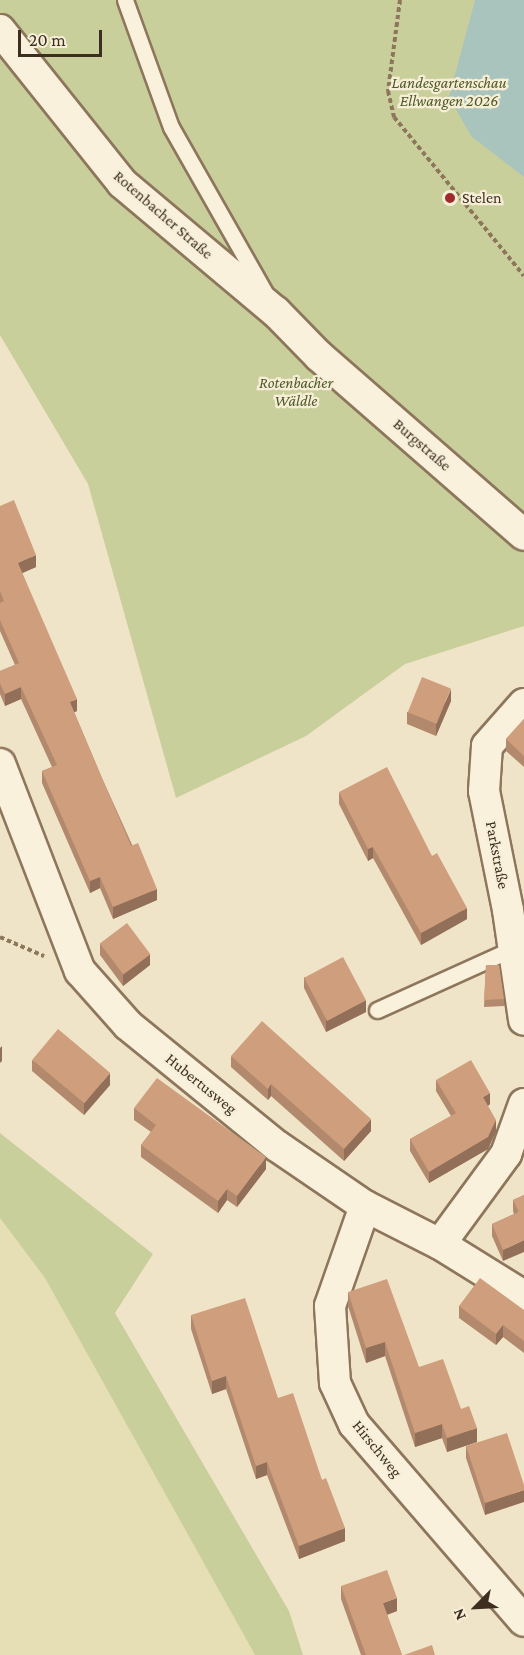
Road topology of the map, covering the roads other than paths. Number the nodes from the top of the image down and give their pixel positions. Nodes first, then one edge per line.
1 (125, 0) edge
2 (0, 30) edge
3 (276, 312) junction
4 (319, 356) joint
5 (524, 535) edge
6 (524, 704) edge
7 (0, 764) edge
8 (514, 948) junction
9 (377, 1010) dead end
10 (524, 1020) edge
11 (524, 1104) edge
12 (365, 1206) junction
13 (440, 1244) junction
14 (524, 1296) edge
15 (524, 1621) edge

1 - 3 lane
2 - 3 street, Rotenbacher Straße
3 - 4 street, Rotenbacher Straße
4 - 5 street, Burgstraße
6 - 8 street, Parkstraße
7 - 12 street, Hubertusweg
8 - 9 lane
8 - 10 street, Parkstraße
11 - 13 street
12 - 13 street, Hubertusweg
12 - 15 street, Hirschweg
13 - 14 street, Hubertusweg

